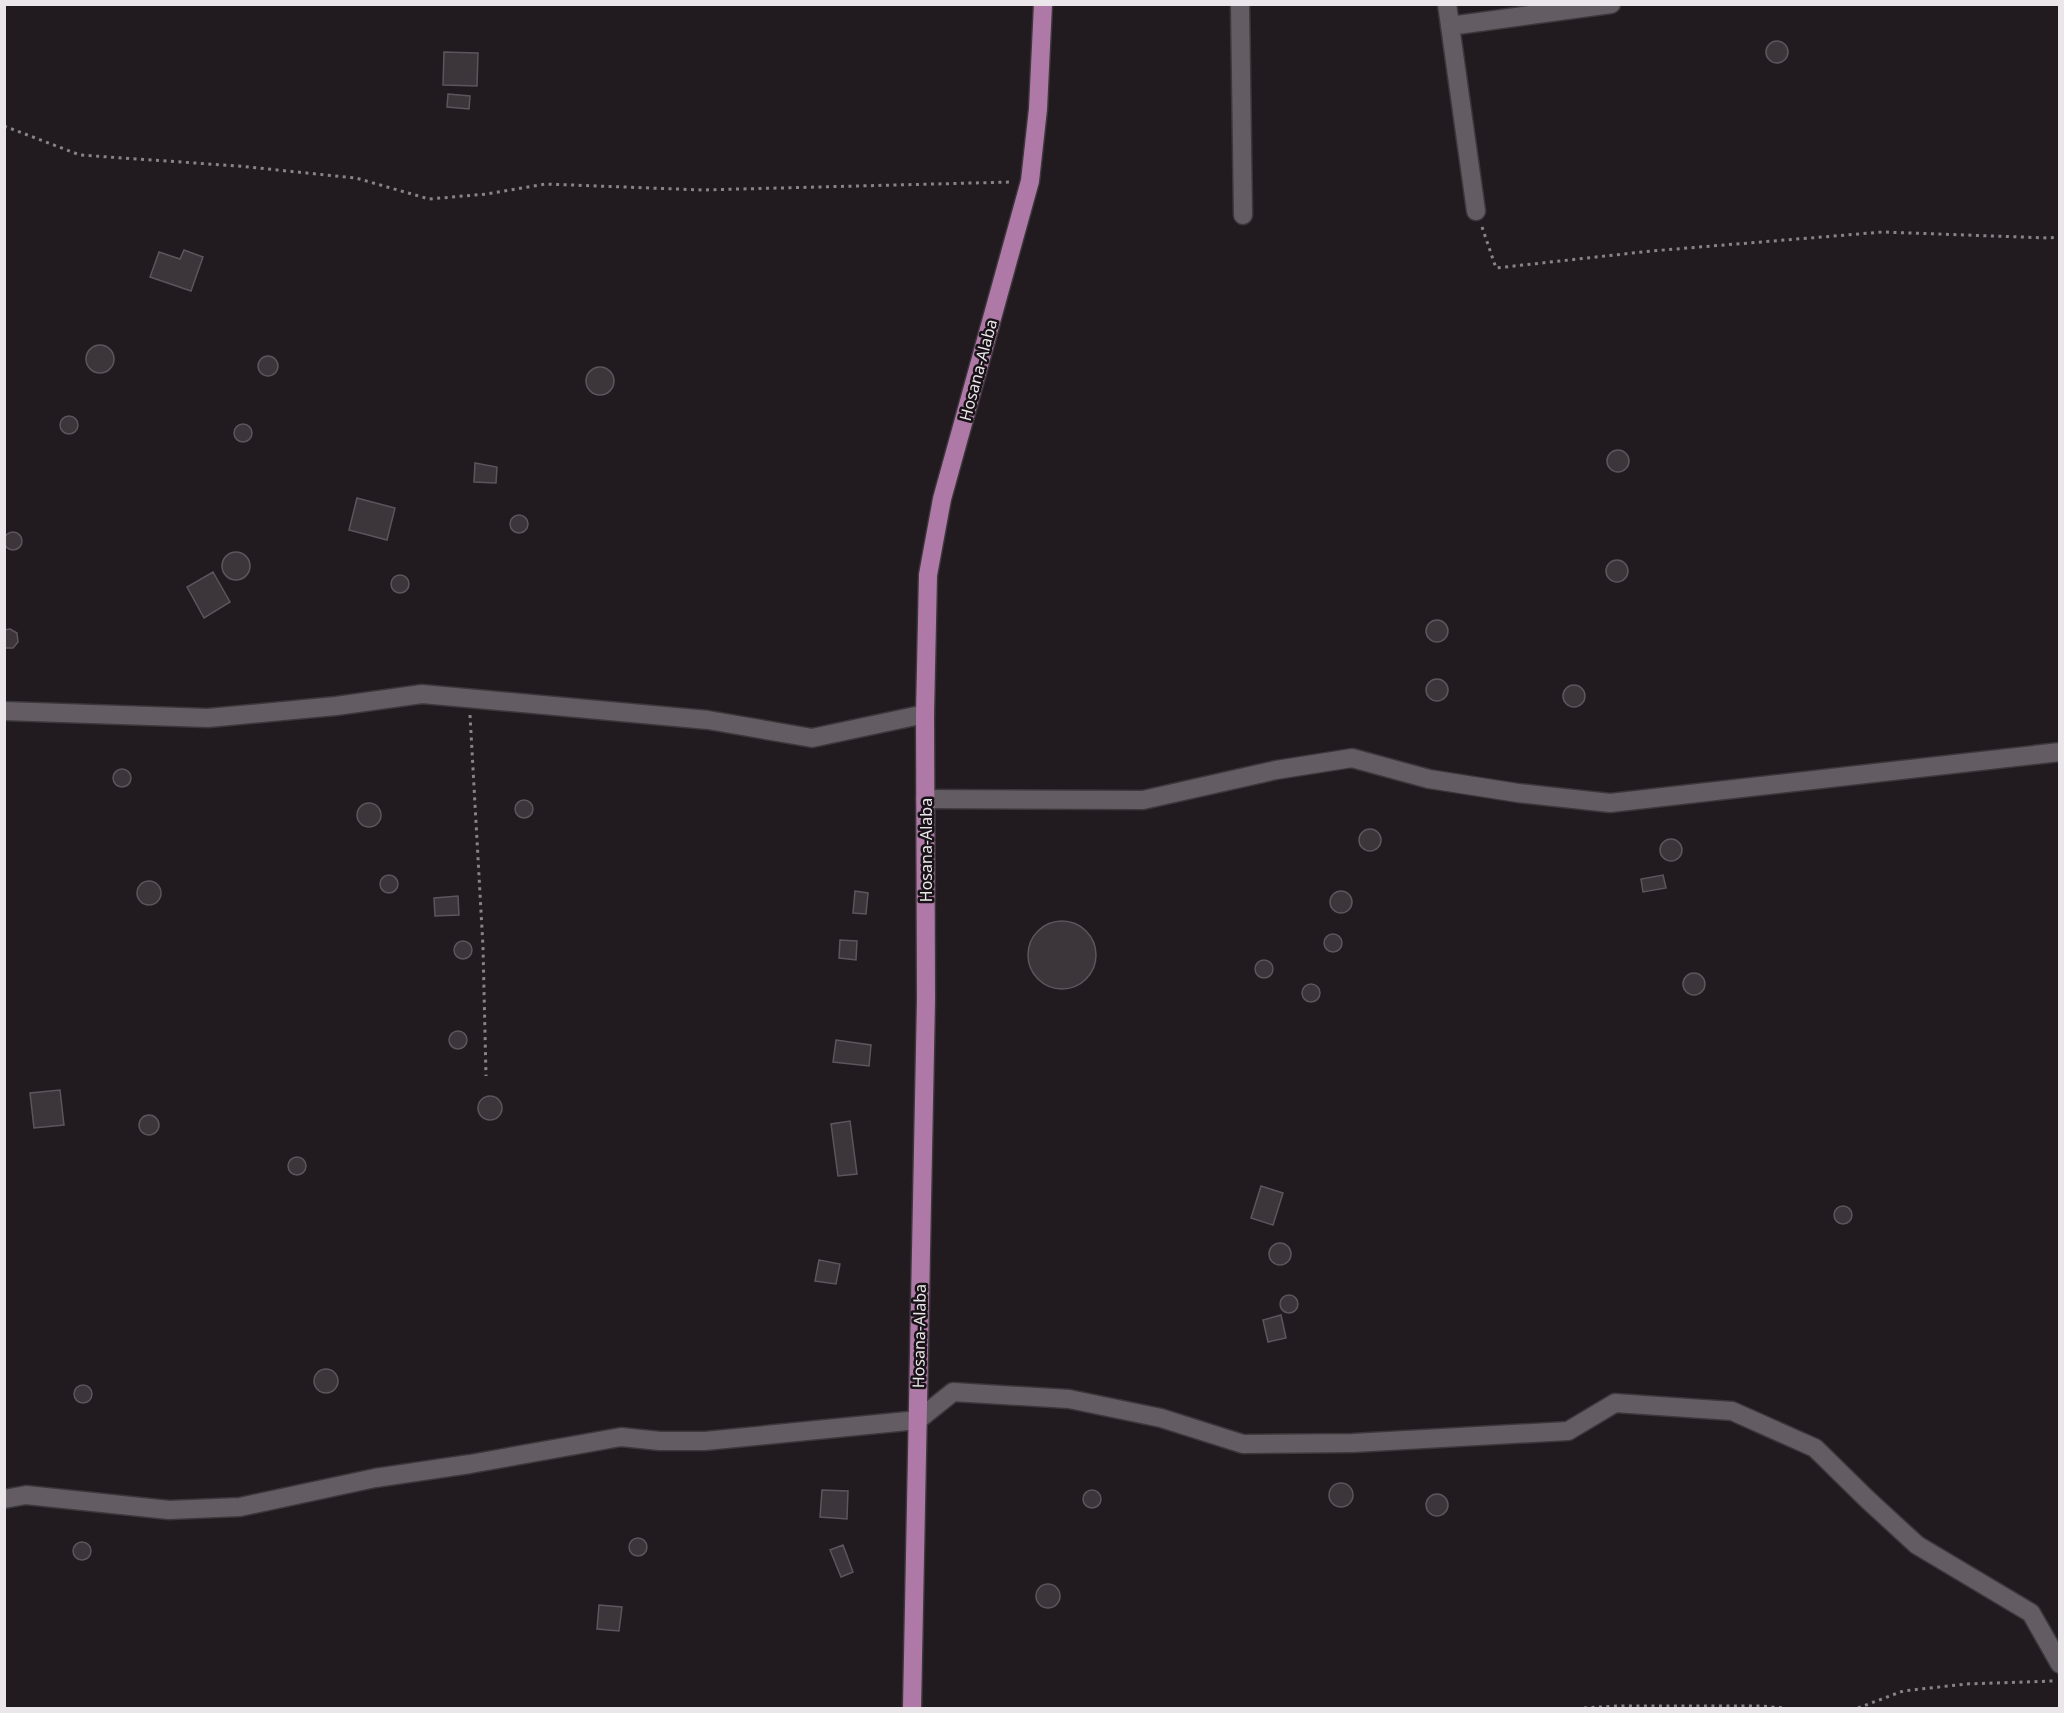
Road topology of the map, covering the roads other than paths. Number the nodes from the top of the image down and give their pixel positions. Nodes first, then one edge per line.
1 (1043, 4) edge
2 (1240, 4) edge
3 (1447, 4) edge
4 (1611, 4) edge
5 (1450, 26) junction
6 (1476, 211) road end
7 (1243, 215) dead end
8 (4, 711) edge
9 (925, 714) junction
10 (2060, 752) edge
11 (926, 800) junction
12 (918, 1420) junction
13 (4, 1499) edge
14 (2060, 1664) edge
15 (912, 1708) edge

1 - 9 main road, Hosana-Alaba
2 - 7 street
3 - 5 street
4 - 5 street
5 - 6 street
8 - 9 street
9 - 11 main road, Hosana-Alaba
10 - 11 street
11 - 12 main road, Hosana-Alaba
12 - 13 street
12 - 14 street
12 - 15 main road, Hosana-Alaba

